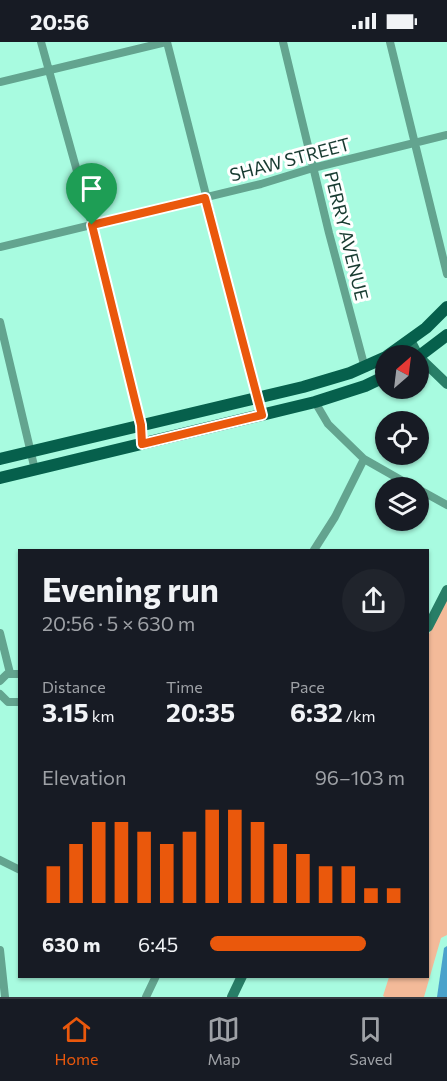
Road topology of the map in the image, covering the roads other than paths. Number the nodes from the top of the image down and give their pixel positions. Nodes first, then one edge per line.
1 (41, 42) edge
2 (166, 42) edge
3 (283, 42) edge
4 (390, 42) edge
5 (49, 71) junction
6 (0, 82) edge
7 (447, 135) edge
8 (415, 142) junction
9 (313, 168) junction
10 (205, 198) junction
11 (92, 225) junction
12 (0, 248) edge
13 (447, 274) edge
14 (447, 307) edge
15 (0, 322) edge
16 (447, 335) edge
17 (410, 340) junction
18 (402, 345) edge
19 (413, 345) edge
20 (429, 349) edge
21 (375, 362) edge
22 (429, 367) edge
23 (365, 368) junction
24 (375, 381) edge
25 (447, 384) edge
26 (257, 397) junction
27 (315, 402) junction
28 (262, 415) junction
29 (141, 425) junction
30 (142, 444) junction
31 (30, 451) junction
32 (0, 459) edge
33 (364, 459) junction
34 (35, 470) junction
35 (397, 477) edge
36 (0, 478) edge
37 (429, 495) edge
38 (447, 505) edge
39 (315, 549) edge
40 (447, 590) edge
41 (429, 625) edge
42 (0, 633) edge
43 (10, 673) junction
44 (18, 674) edge
45 (0, 681) edge
46 (0, 694) edge
47 (18, 702) edge
48 (0, 861) edge
49 (18, 869) edge
50 (0, 950) edge
51 (155, 978) edge
52 (241, 978) edge
53 (5, 997) edge
54 (146, 997) edge
55 (232, 997) edge

1 - 5 street
2 - 5 street
2 - 10 street
3 - 9 street, PERRY AVENUE
4 - 8 street
5 - 6 street
5 - 11 street
7 - 8 street, SHAW STREET
8 - 9 street, SHAW STREET
8 - 13 street
9 - 10 street, SHAW STREET
9 - 23 street, PERRY AVENUE
10 - 11 street, SHAW STREET
10 - 26 street
11 - 12 street, SHAW STREET
11 - 29 street
14 - 17 main road
15 - 31 street
16 - 20 main road
17 - 18 main road
17 - 19 street
21 - 23 main road
22 - 25 street
23 - 26 main road
24 - 27 main road
26 - 28 street
26 - 29 main road
27 - 28 main road
27 - 33 street
28 - 30 main road
29 - 30 street
29 - 31 main road
30 - 34 main road
31 - 32 main road
31 - 34 street
33 - 35 street
33 - 39 street
34 - 36 main road
37 - 38 street
40 - 41 street
42 - 43 street
43 - 44 street
43 - 45 street
46 - 47 street
48 - 49 street
50 - 53 street
51 - 54 street
52 - 55 street

